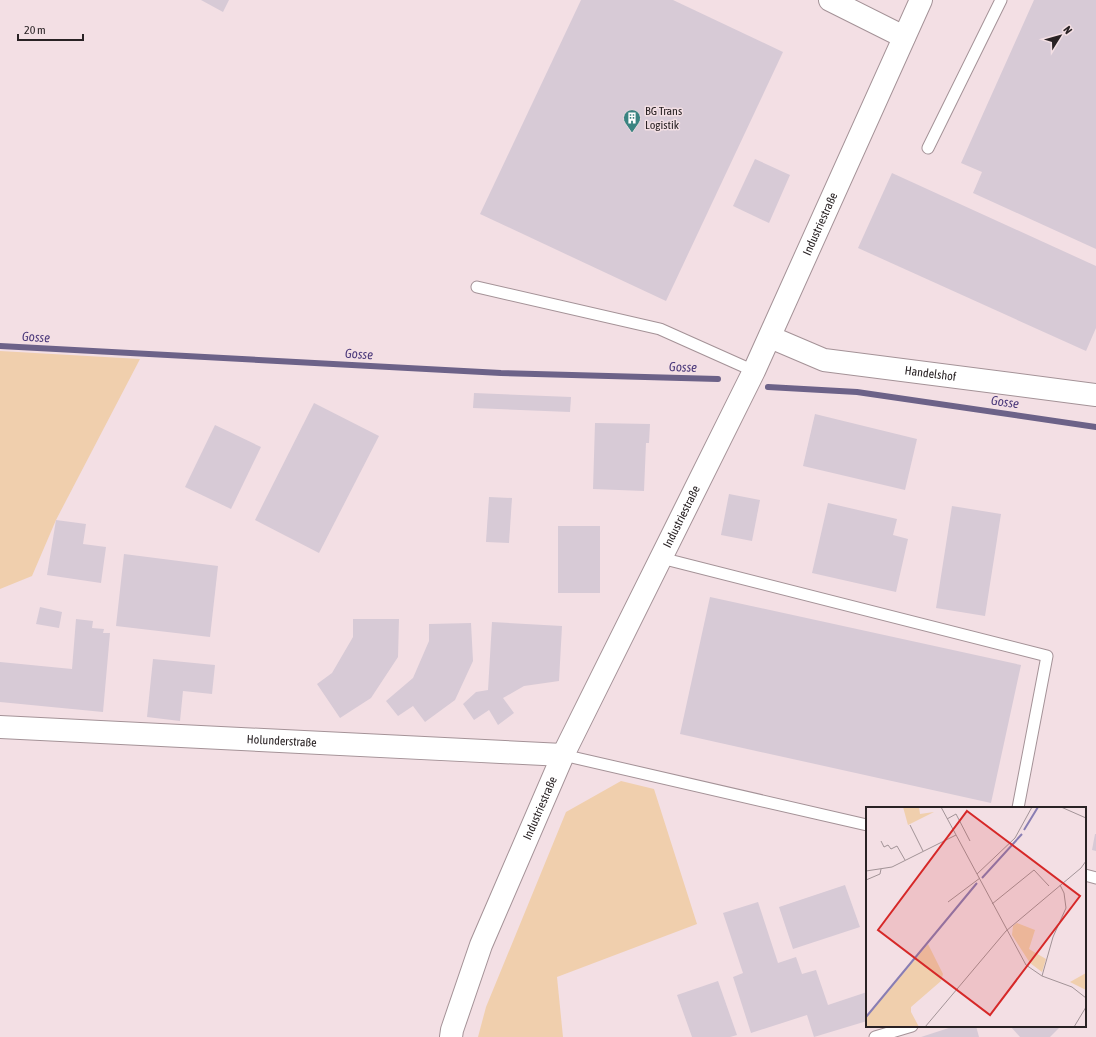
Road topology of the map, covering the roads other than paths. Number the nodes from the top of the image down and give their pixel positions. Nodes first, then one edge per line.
1 (830, 0) edge
2 (921, 0) edge
3 (1001, 0) edge
4 (904, 37) junction
5 (928, 148) dead end
6 (477, 286) dead end
7 (770, 337) junction
8 (754, 371) junction
9 (1096, 395) edge
10 (661, 558) junction
11 (0, 727) edge
12 (563, 755) junction
13 (1018, 807) edge
14 (866, 825) edge
15 (1086, 875) edge
16 (1096, 878) edge
17 (909, 1027) edge
18 (452, 1037) edge
19 (875, 1037) edge

1 - 4 street
2 - 4 street, Industriestraße
3 - 5 lane
4 - 7 street, Industriestraße
6 - 8 lane
7 - 8 street, Industriestraße
7 - 9 street, Handelshof
8 - 10 street, Industriestraße
10 - 12 street, Industriestraße
10 - 13 lane
11 - 12 street, Holunderstraße
12 - 14 lane
12 - 18 street, Industriestraße
15 - 16 lane
17 - 19 lane

